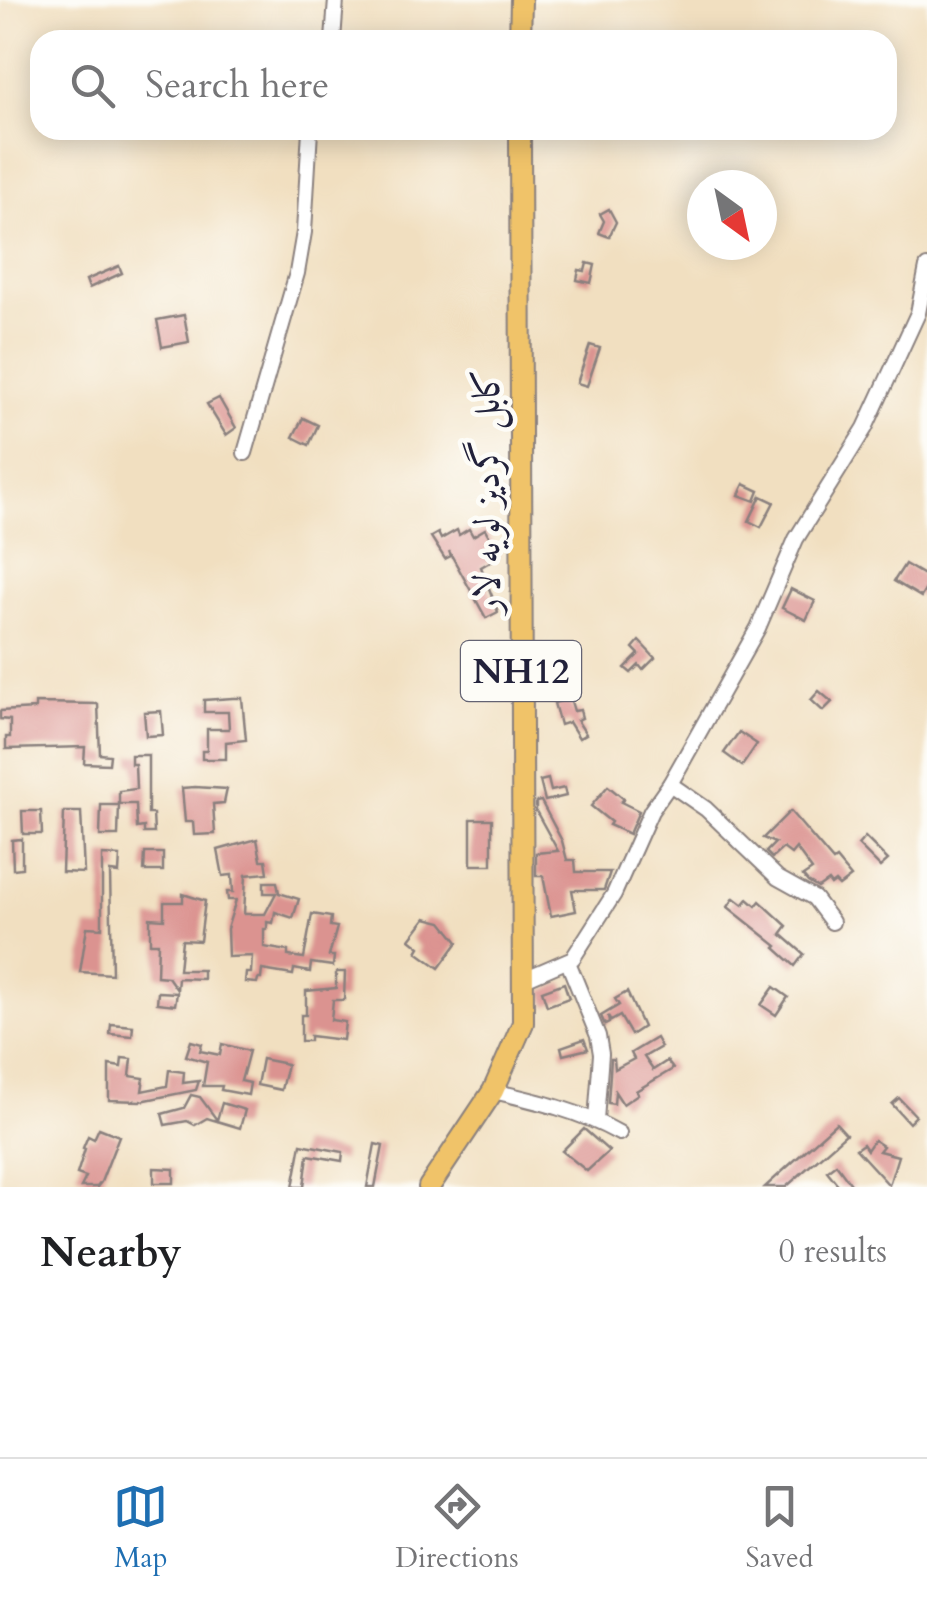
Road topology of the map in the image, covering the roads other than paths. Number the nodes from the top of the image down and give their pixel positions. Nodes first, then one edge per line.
1 (336, 0) edge
2 (521, 0) edge
3 (334, 30) edge
4 (520, 30) edge
5 (309, 140) edge
6 (520, 140) edge
7 (927, 267) edge
8 (245, 453) dead end
9 (670, 784) junction
10 (832, 922) dead end
11 (568, 962) junction
12 (522, 980) junction
13 (493, 1090) junction
14 (596, 1120) junction
15 (619, 1134) dead end
16 (429, 1187) edge

1 - 3 street
2 - 4 highway
5 - 8 street
6 - 12 highway, کابل گردیز لویه لار / NH12
7 - 9 street
9 - 10 street
9 - 11 street
11 - 12 street
11 - 14 street
12 - 13 highway, کابل گردیز لویه لار / NH12
13 - 14 street
13 - 16 highway, کابل گردیز لویه لار / NH12
14 - 15 street

